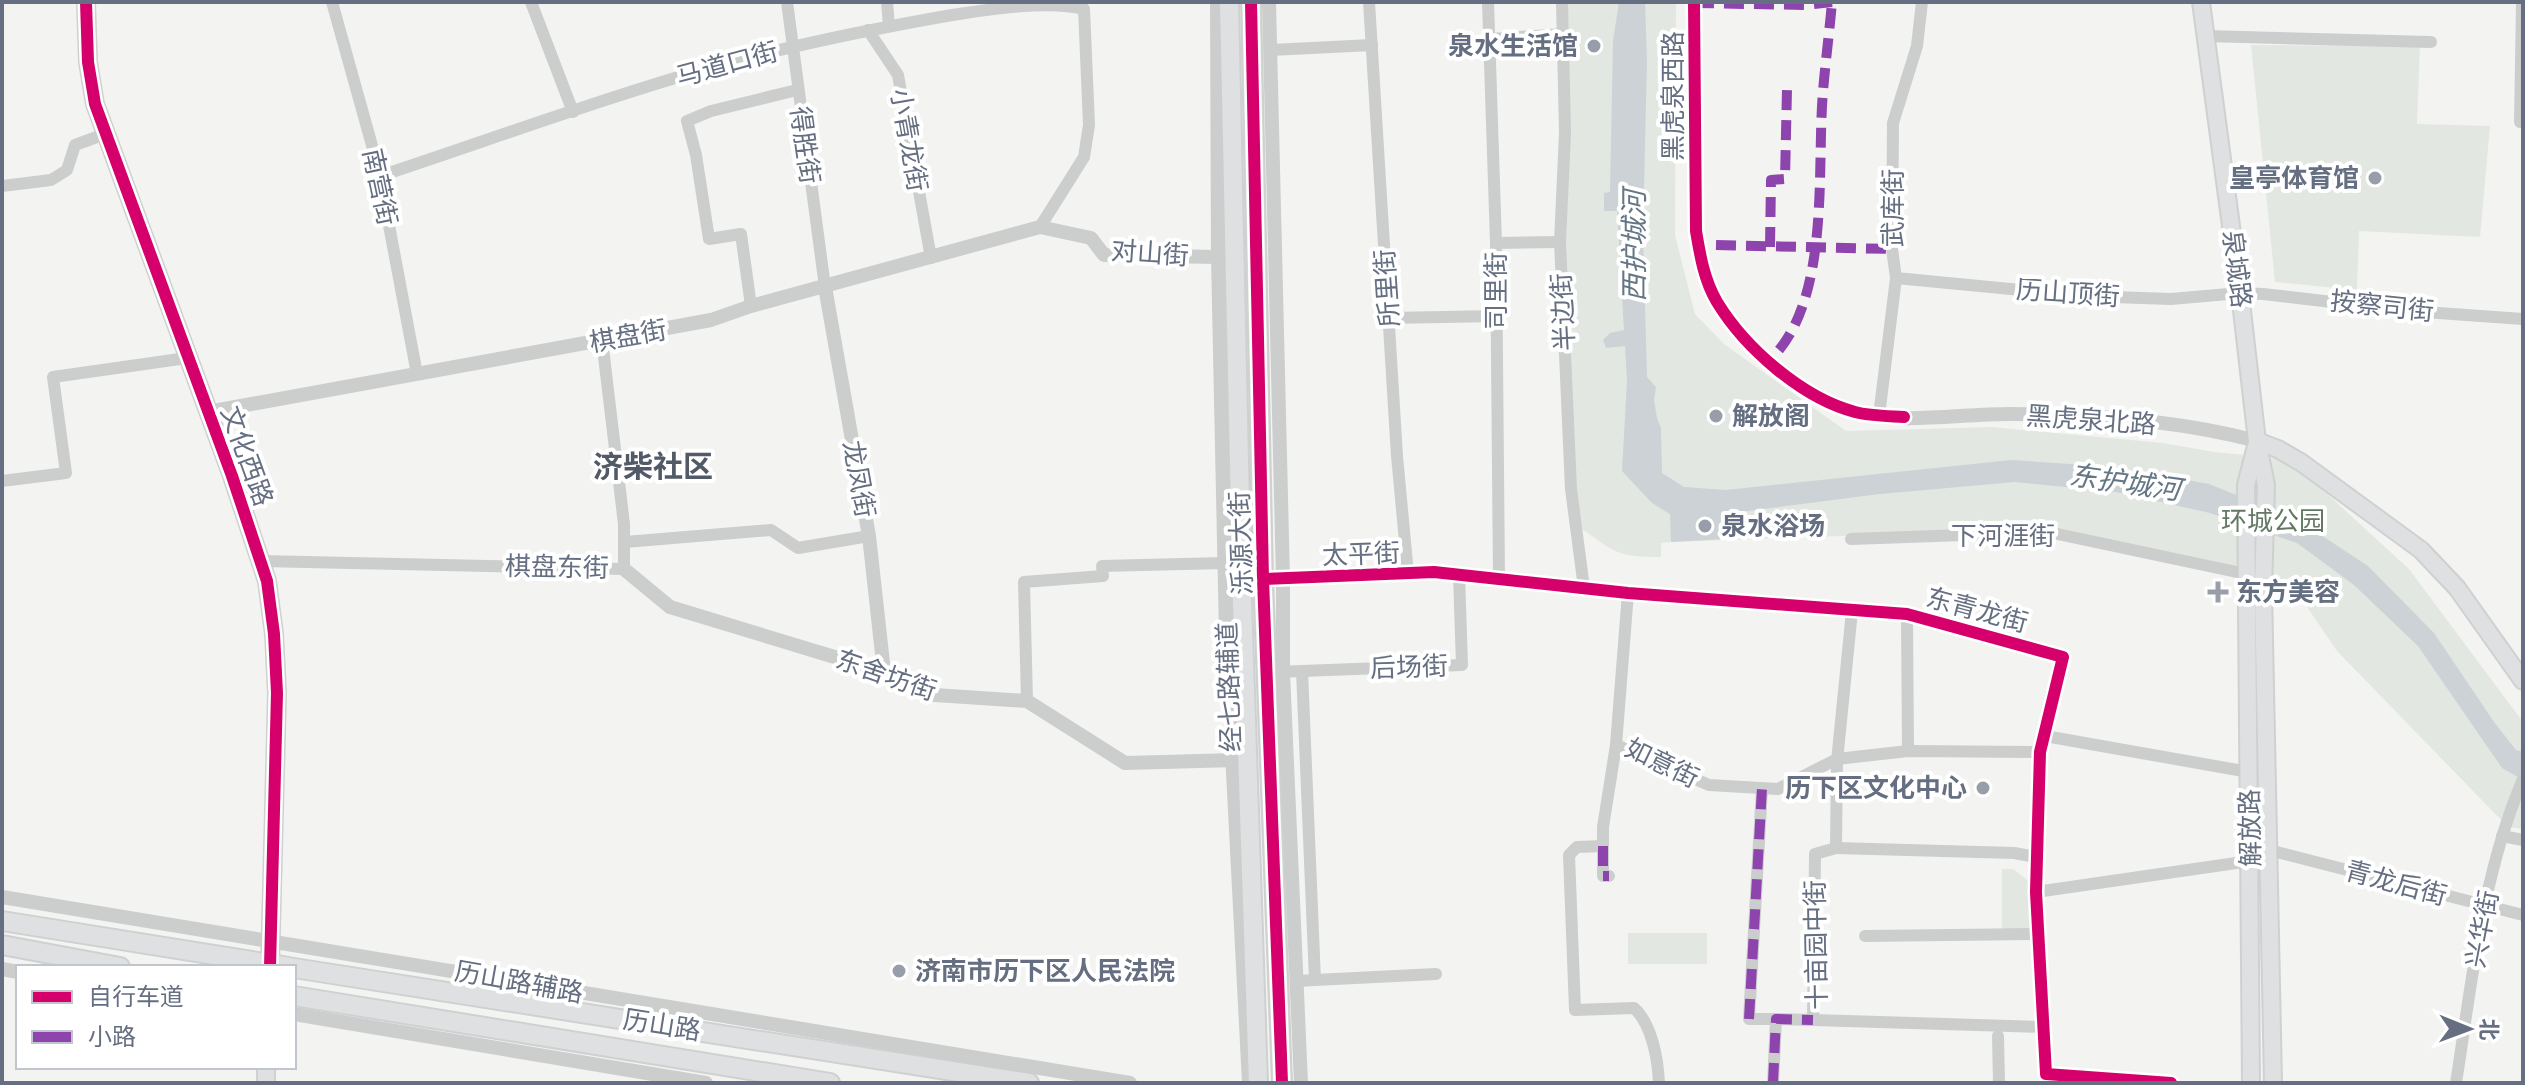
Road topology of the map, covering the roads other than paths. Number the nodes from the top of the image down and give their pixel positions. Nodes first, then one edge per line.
1 (86, 2) edge
2 (332, 2) edge
3 (531, 2) edge
4 (787, 2) edge
5 (887, 2) edge
6 (1044, 2) edge
7 (1217, 2) edge
8 (1229, 2) edge
9 (1251, 2) edge
10 (1269, 2) edge
11 (1369, 2) edge
12 (1488, 2) edge
13 (1562, 2) edge
14 (1694, 2) edge
15 (1922, 2) edge
16 (2201, 2) edge
17 (2522, 2) edge
18 (889, 26) junction
19 (868, 30) junction
20 (1562, 34) junction
21 (2206, 36) junction
22 (1491, 39) junction
23 (2431, 42) dead end
24 (1372, 45) junction
25 (793, 46) junction
26 (1271, 50) junction
27 (797, 90) junction
28 (573, 112) junction
29 (2522, 122) edge
30 (105, 134) junction
31 (380, 176) junction
32 (2, 186) edge
33 (1695, 190) joint
34 (1040, 227) junction
35 (1560, 242) junction
36 (1496, 243) junction
37 (1218, 257) junction
38 (931, 258) junction
39 (1896, 278) junction
40 (825, 287) junction
41 (2240, 293) junction
42 (751, 306) junction
43 (1496, 316) junction
44 (1389, 318) junction
45 (2523, 319) edge
46 (602, 340) junction
47 (187, 358) junction
48 (417, 374) junction
49 (208, 412) junction
50 (1879, 416) junction
51 (2257, 441) junction
52 (2, 481) edge
53 (869, 536) junction
54 (1851, 539) dead end
55 (625, 542) junction
56 (261, 561) junction
57 (1224, 563) junction
58 (624, 569) junction
59 (1408, 574) junction
60 (2246, 574) junction
61 (1459, 575) junction
62 (1263, 579) junction
63 (1283, 579) junction
64 (1499, 580) junction
65 (1584, 588) junction
66 (1628, 593) junction
67 (1852, 611) junction
68 (1907, 614) junction
69 (1302, 671) junction
70 (884, 672) junction
71 (1274, 672) junction
72 (2523, 681) edge
73 (1027, 701) junction
74 (2045, 736) junction
75 (1616, 745) junction
76 (1908, 751) junction
77 (2040, 752) junction
78 (1837, 759) junction
79 (1239, 760) junction
80 (2249, 772) junction
81 (2523, 779) edge
82 (1762, 788) junction
83 (2502, 836) junction
84 (2523, 840) edge
85 (1603, 846) junction
86 (1836, 848) junction
87 (2269, 850) junction
88 (2036, 857) junction
89 (2250, 861) junction
90 (1609, 876) dead end
91 (2036, 892) junction
92 (2, 897) edge
93 (2485, 906) junction
94 (2523, 915) edge
95 (2, 921) edge
96 (2038, 934) junction
97 (1865, 936) dead end
98 (271, 940) junction
99 (2, 945) edge
100 (109, 965) edge
101 (275, 965) edge
102 (281, 965) edge
103 (296, 968) edge
104 (1436, 974) dead end
105 (1315, 980) junction
106 (1297, 981) junction
107 (296, 996) edge
108 (296, 1014) edge
109 (1776, 1019) junction
110 (1813, 1020) junction
111 (2045, 1027) junction
112 (1998, 1036) dead end
113 (706, 1083) edge
114 (830, 1083) edge
115 (1029, 1083) edge
116 (1130, 1083) edge
117 (1249, 1083) edge
118 (1258, 1083) edge
119 (1282, 1083) edge
120 (1301, 1083) edge
121 (1659, 1083) edge
122 (1773, 1083) edge
123 (1999, 1083) edge
124 (2008, 1083) edge
125 (2171, 1083) edge
126 (2251, 1083) edge
127 (2273, 1083) edge
128 (2456, 1083) edge

1 - 30 main road, 文化西路
2 - 31 street, 南营街
3 - 28 street
4 - 25 street, 得胜街
5 - 18 street
6 - 18 street, 马道口街
6 - 34 street, 马道口街
7 - 37 street, 经七路辅道
8 - 79 main road, 泺源大街
9 - 62 main road, 泺源大街
10 - 26 street, 经七路辅道
11 - 24 street, 所里街
12 - 22 street, 司里街
13 - 20 street, 半边街
14 - 33 street, 黑虎泉西路
15 - 39 street, 武库街
16 - 21 main road, 泉城路
17 - 29 street
18 - 19 street, 马道口街
19 - 25 street, 马道口街
19 - 38 street, 小青龙街
20 - 22 street
20 - 35 street, 半边街
21 - 23 street
21 - 41 main road, 泉城路
22 - 36 street, 司里街
24 - 26 street
24 - 44 street, 所里街
25 - 27 street, 得胜街
25 - 28 street, 马道口街
26 - 63 street, 经七路辅道
27 - 40 street, 得胜街
27 - 42 street, 马道口街
28 - 31 street, 马道口街
30 - 32 street
30 - 47 main road, 文化西路
31 - 48 street, 南营街
33 - 50 street, 黑虎泉北路
34 - 37 street, 对山街
34 - 38 street, 棋盘街
35 - 36 street
35 - 65 street, 半边街
36 - 43 street, 司里街
37 - 57 street, 经七路辅道
38 - 40 street, 棋盘街
39 - 41 street, 历山顶街
39 - 50 street, 武库街
40 - 42 street, 棋盘街
40 - 53 street, 龙凤街
41 - 45 street, 按察司街
41 - 51 main road, 泉城路
42 - 46 street, 棋盘街
43 - 44 street
43 - 64 street, 司里街
44 - 59 street, 所里街
46 - 48 street, 棋盘街
46 - 55 street, 棋盘东街
47 - 49 main road, 文化西路
47 - 52 street
48 - 49 street, 棋盘街
49 - 56 main road, 文化西路
50 - 51 street, 黑虎泉北路
51 - 60 main road, 解放路
51 - 72 main road, 黑虎泉北路
51 - 87 main road, 解放路
53 - 55 street
53 - 70 street, 龙凤街
54 - 60 street, 下河涯街
55 - 58 street, 棋盘东街
56 - 58 street, 棋盘东街
56 - 98 main road, 文化西路
57 - 73 street
57 - 79 street, 经七路辅道
58 - 70 street, 东舍坊街
59 - 61 street, 太平街
59 - 63 street, 太平街
60 - 80 main road, 解放路
61 - 64 street, 东青龙街
61 - 69 street, 后场街
62 - 63 street, 太平街
62 - 71 main road, 泺源大街
63 - 71 street, 经七路辅道
64 - 65 street, 东青龙街
65 - 66 street, 东青龙街
66 - 67 street, 东青龙街
66 - 75 street, 如意街
67 - 68 street, 东青龙街
67 - 78 street, 十亩园中街
68 - 74 street, 东青龙街
68 - 76 street
69 - 71 street, 后场街
69 - 105 street
70 - 73 street, 东舍坊街
71 - 106 street, 经七路辅道
71 - 119 main road, 泺源大街
73 - 79 street, 东舍坊街
74 - 77 street, 东青龙街
74 - 80 street
75 - 82 street, 如意街
75 - 85 street
76 - 77 street, 如意街
76 - 78 street, 如意街
77 - 88 street, 东青龙街
78 - 82 street, 如意街
78 - 86 street, 十亩园中街
79 - 117 street, 经七路辅道
79 - 118 main road, 泺源大街
80 - 89 main road, 解放路
81 - 83 street, 兴华街
82 - 109 street
83 - 84 street
83 - 93 street, 兴华街
85 - 90 street
85 - 121 street
86 - 88 street
86 - 110 street, 十亩园中街
87 - 93 street, 青龙后街
87 - 127 main road, 解放路
88 - 91 street, 东青龙街
89 - 91 street
89 - 126 main road, 解放路
91 - 96 street, 东青龙街
92 - 98 street, 历山路辅路
93 - 94 street, 青龙后街
93 - 128 street, 兴华街
95 - 101 main road, 历山路
96 - 97 street
96 - 111 street, 东青龙街
98 - 102 main road, 文化西路
98 - 116 street, 历山路辅路
99 - 100 main road
103 - 115 main road, 历山路
104 - 105 street
105 - 106 street
106 - 120 street, 经七路辅道
107 - 114 main road, 历山路
108 - 113 street
109 - 110 street
109 - 122 street
110 - 111 street, 十亩园中街
111 - 125 street, 东青龙街
112 - 123 street
123 - 124 street

